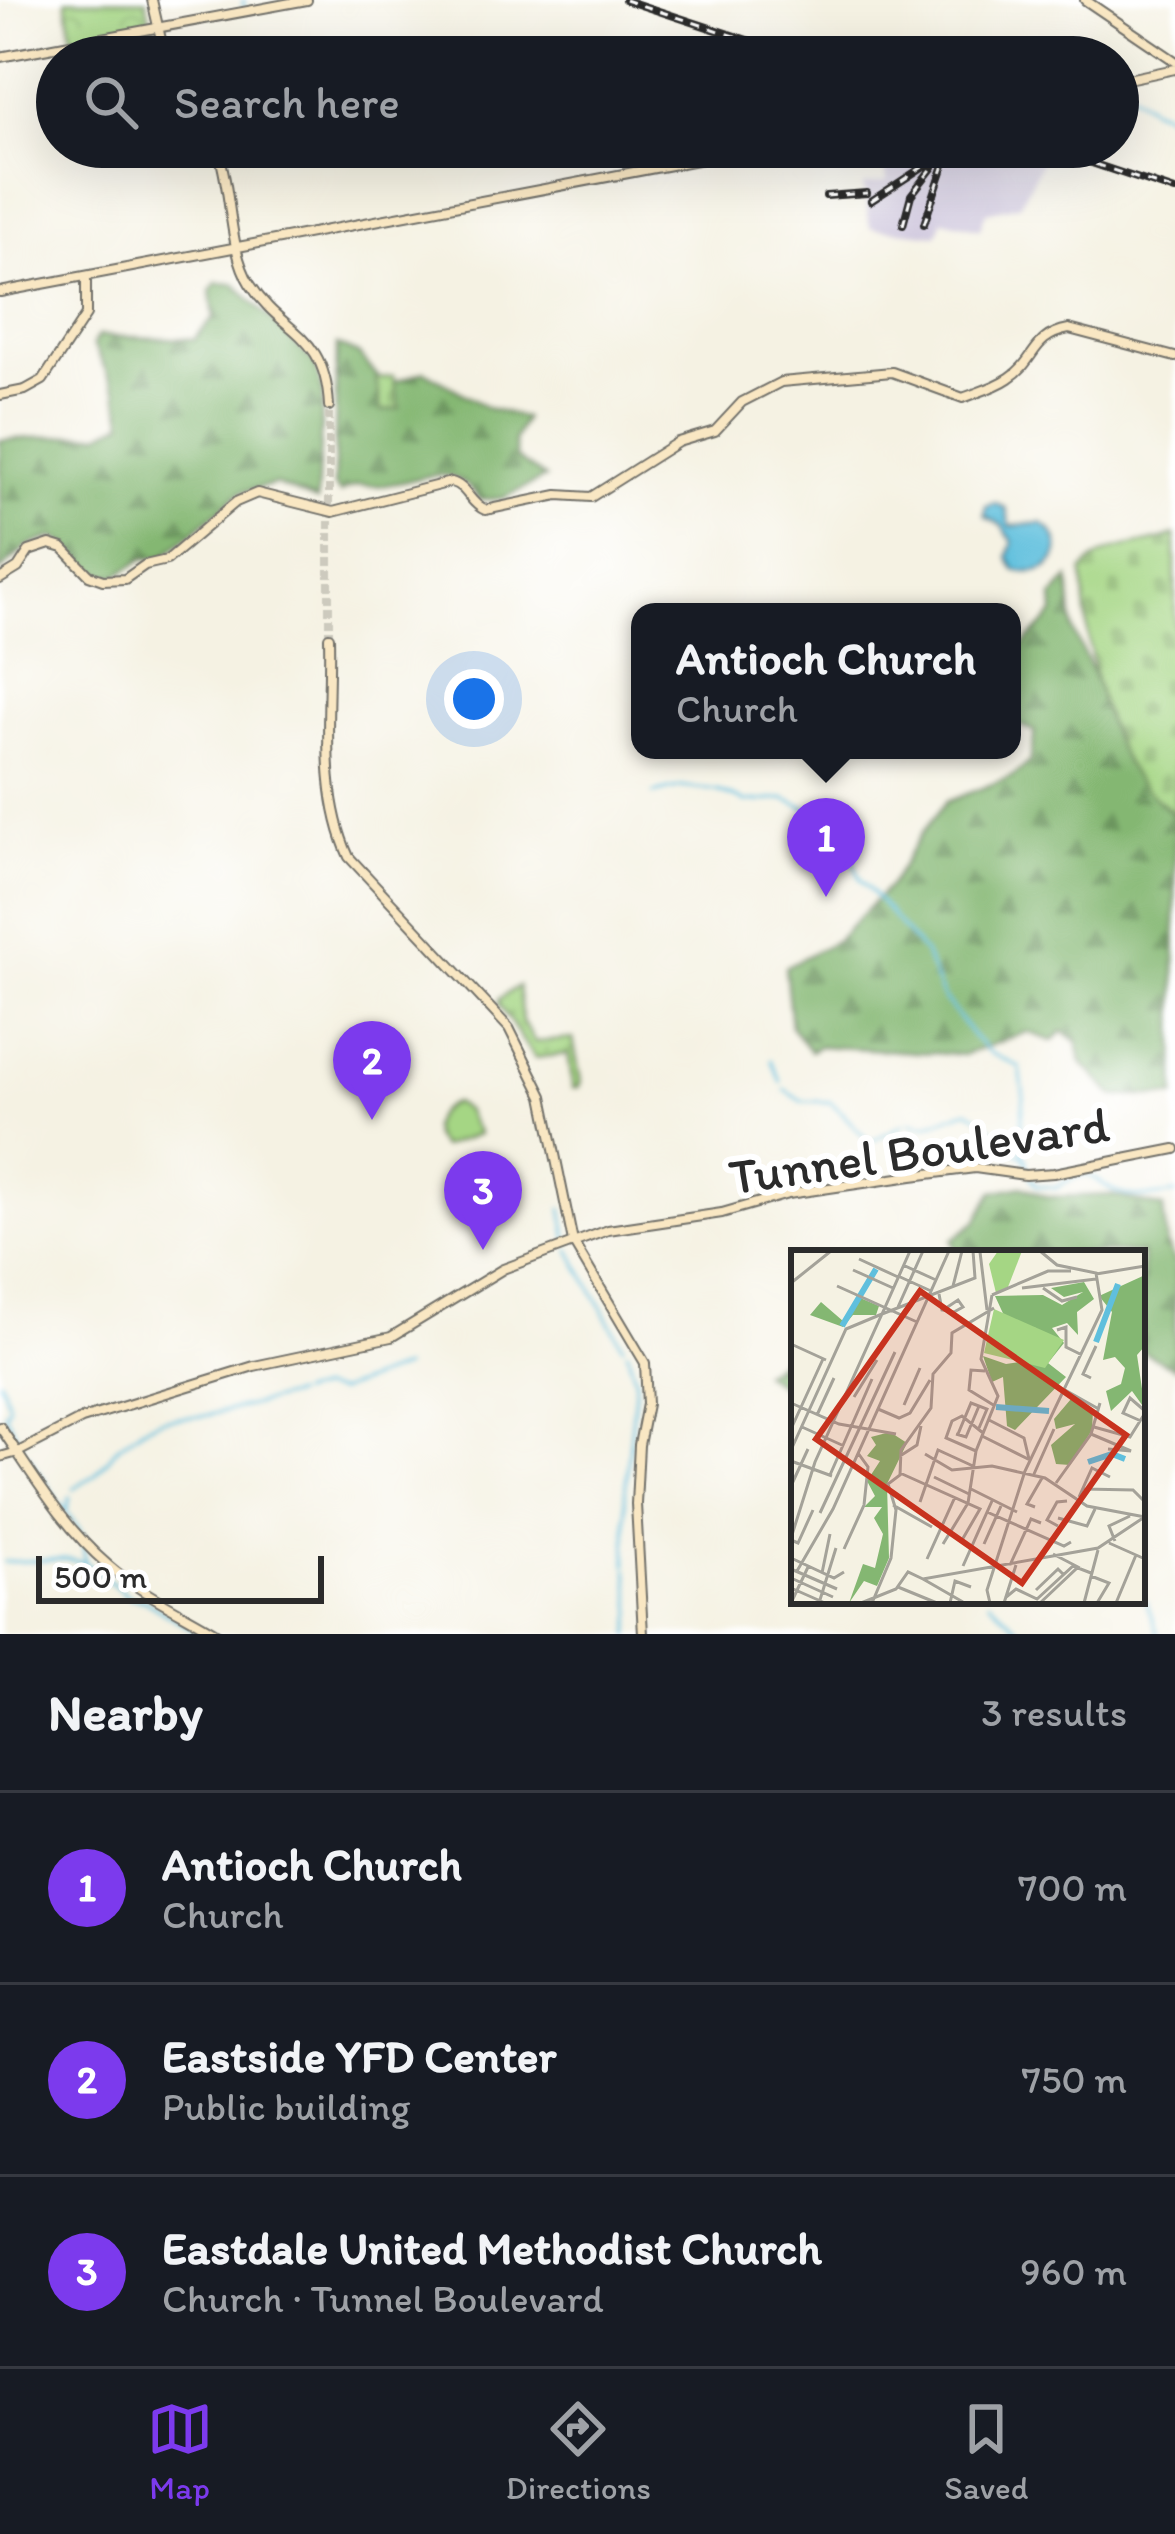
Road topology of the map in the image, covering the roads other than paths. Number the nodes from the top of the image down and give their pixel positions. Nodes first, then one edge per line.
1 (152, 0) edge
2 (308, 0) edge
3 (1085, 0) edge
4 (158, 28) junction
5 (114, 36) edge
6 (160, 36) edge
7 (1135, 36) edge
8 (1139, 39) edge
9 (36, 50) edge
10 (0, 57) edge
11 (1175, 65) edge
12 (1139, 75) edge
13 (223, 168) edge
14 (656, 168) edge
15 (238, 248) junction
16 (86, 276) junction
17 (0, 292) edge
18 (1175, 357) edge
19 (0, 395) edge
20 (329, 406) tunnel mouth
21 (0, 579) edge
22 (328, 637) tunnel mouth
23 (1175, 1149) edge
24 (573, 1243) junction
25 (0, 1427) edge
26 (18, 1452) junction
27 (0, 1457) edge
28 (218, 1634) edge
29 (643, 1634) edge

1 - 4 main road
2 - 4 main road
3 - 7 main road
4 - 5 main road
4 - 6 main road
8 - 11 main road
9 - 10 main road
11 - 12 main road
13 - 15 main road
14 - 15 main road
15 - 16 main road
15 - 20 main road
16 - 17 main road
16 - 19 main road
18 - 21 main road
22 - 24 main road
23 - 24 main road, Tunnel Boulevard
24 - 26 main road, Tunnel Boulevard
24 - 29 main road
25 - 26 main road
26 - 27 main road, Tunnel Boulevard
26 - 28 main road

